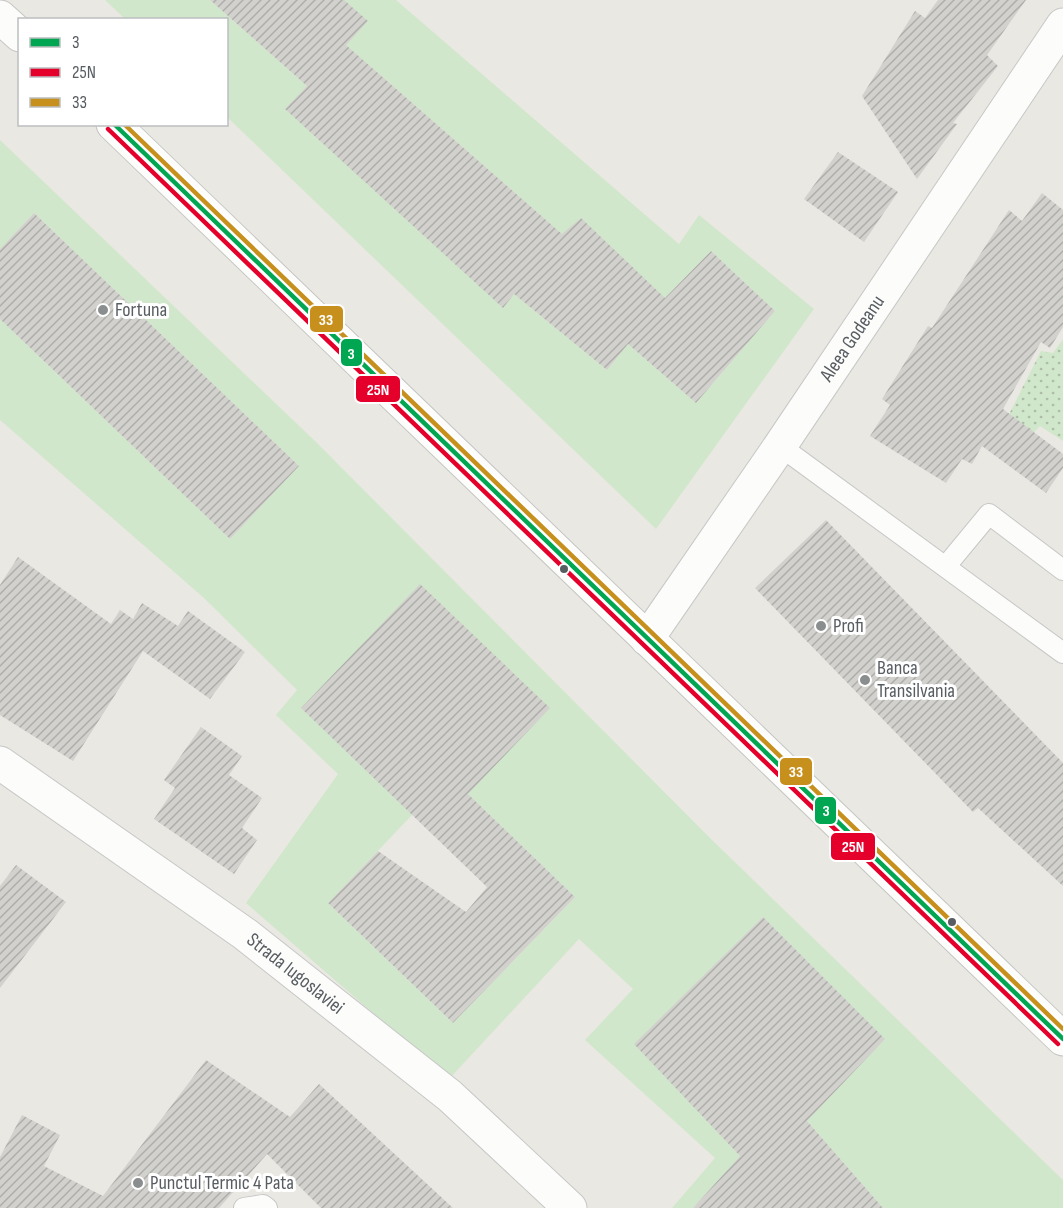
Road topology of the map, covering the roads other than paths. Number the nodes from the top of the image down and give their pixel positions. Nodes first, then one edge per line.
1 (0, 17) edge
2 (1061, 32) edge
3 (18, 33) edge
4 (115, 126) edge
5 (780, 446) junction
6 (946, 566) junction
7 (1063, 570) edge
8 (646, 639) junction
9 (1063, 653) edge
10 (0, 763) edge
11 (1063, 1039) edge
12 (244, 1208) edge
13 (267, 1208) edge
14 (570, 1208) edge

1 - 3 street
2 - 5 street, Aleea Godeanu
4 - 8 street
5 - 6 lane
5 - 8 street, Aleea Godeanu
6 - 7 lane
6 - 9 lane
8 - 11 street
10 - 14 street, Strada Iugoslaviei
12 - 13 lane

